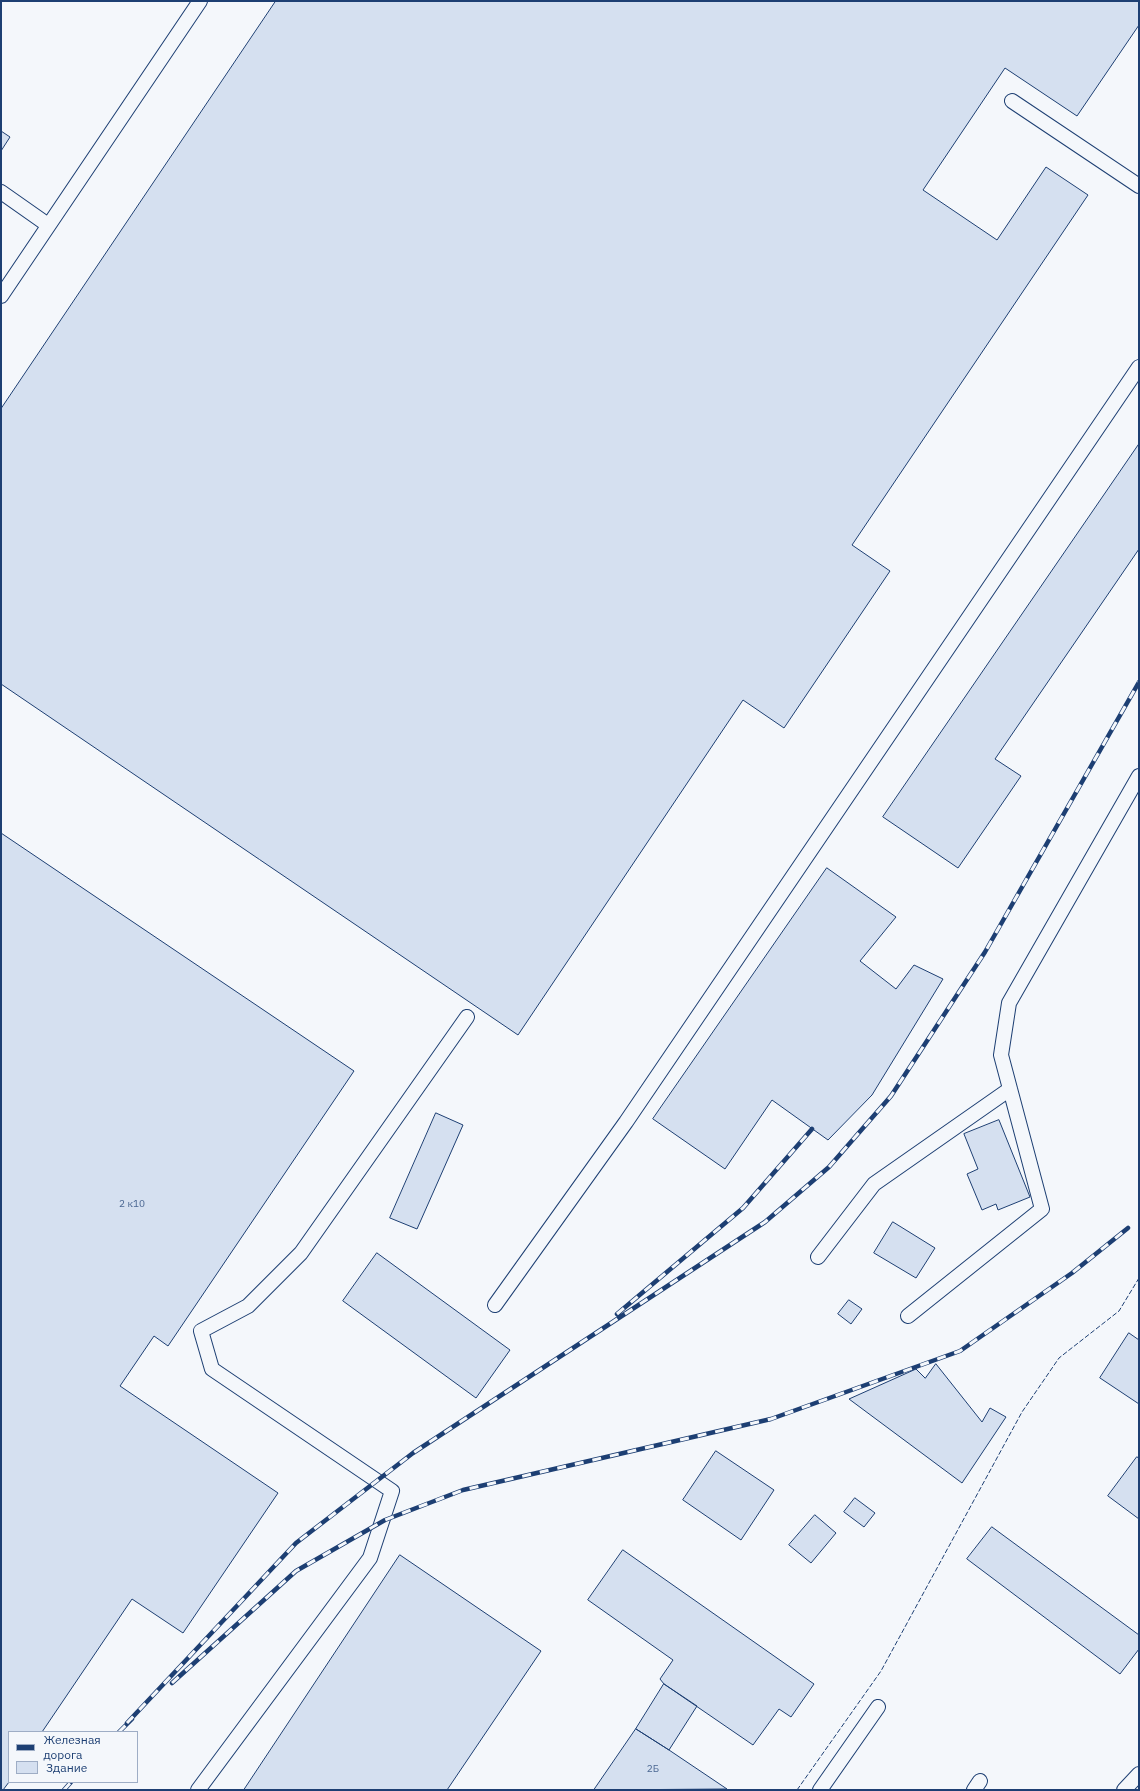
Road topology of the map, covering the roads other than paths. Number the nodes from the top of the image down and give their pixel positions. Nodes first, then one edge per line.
1 (200, 1) edge
2 (1012, 101) dead end
3 (1139, 186) edge
4 (1, 192) edge
5 (48, 226) junction
6 (1, 296) edge
7 (1139, 367) edge
8 (1139, 776) edge
9 (467, 1017) dead end
10 (1010, 1089) junction
11 (818, 1257) dead end
12 (495, 1305) dead end
13 (908, 1316) dead end
14 (878, 1707) dead end
15 (1139, 1774) edge
16 (198, 1790) edge
17 (820, 1790) edge
18 (1124, 1790) edge

1 - 5 lane
2 - 3 lane
4 - 5 lane
5 - 6 lane
7 - 12 lane
8 - 10 lane
9 - 16 lane
10 - 11 lane
10 - 13 lane
14 - 17 lane
15 - 18 lane

